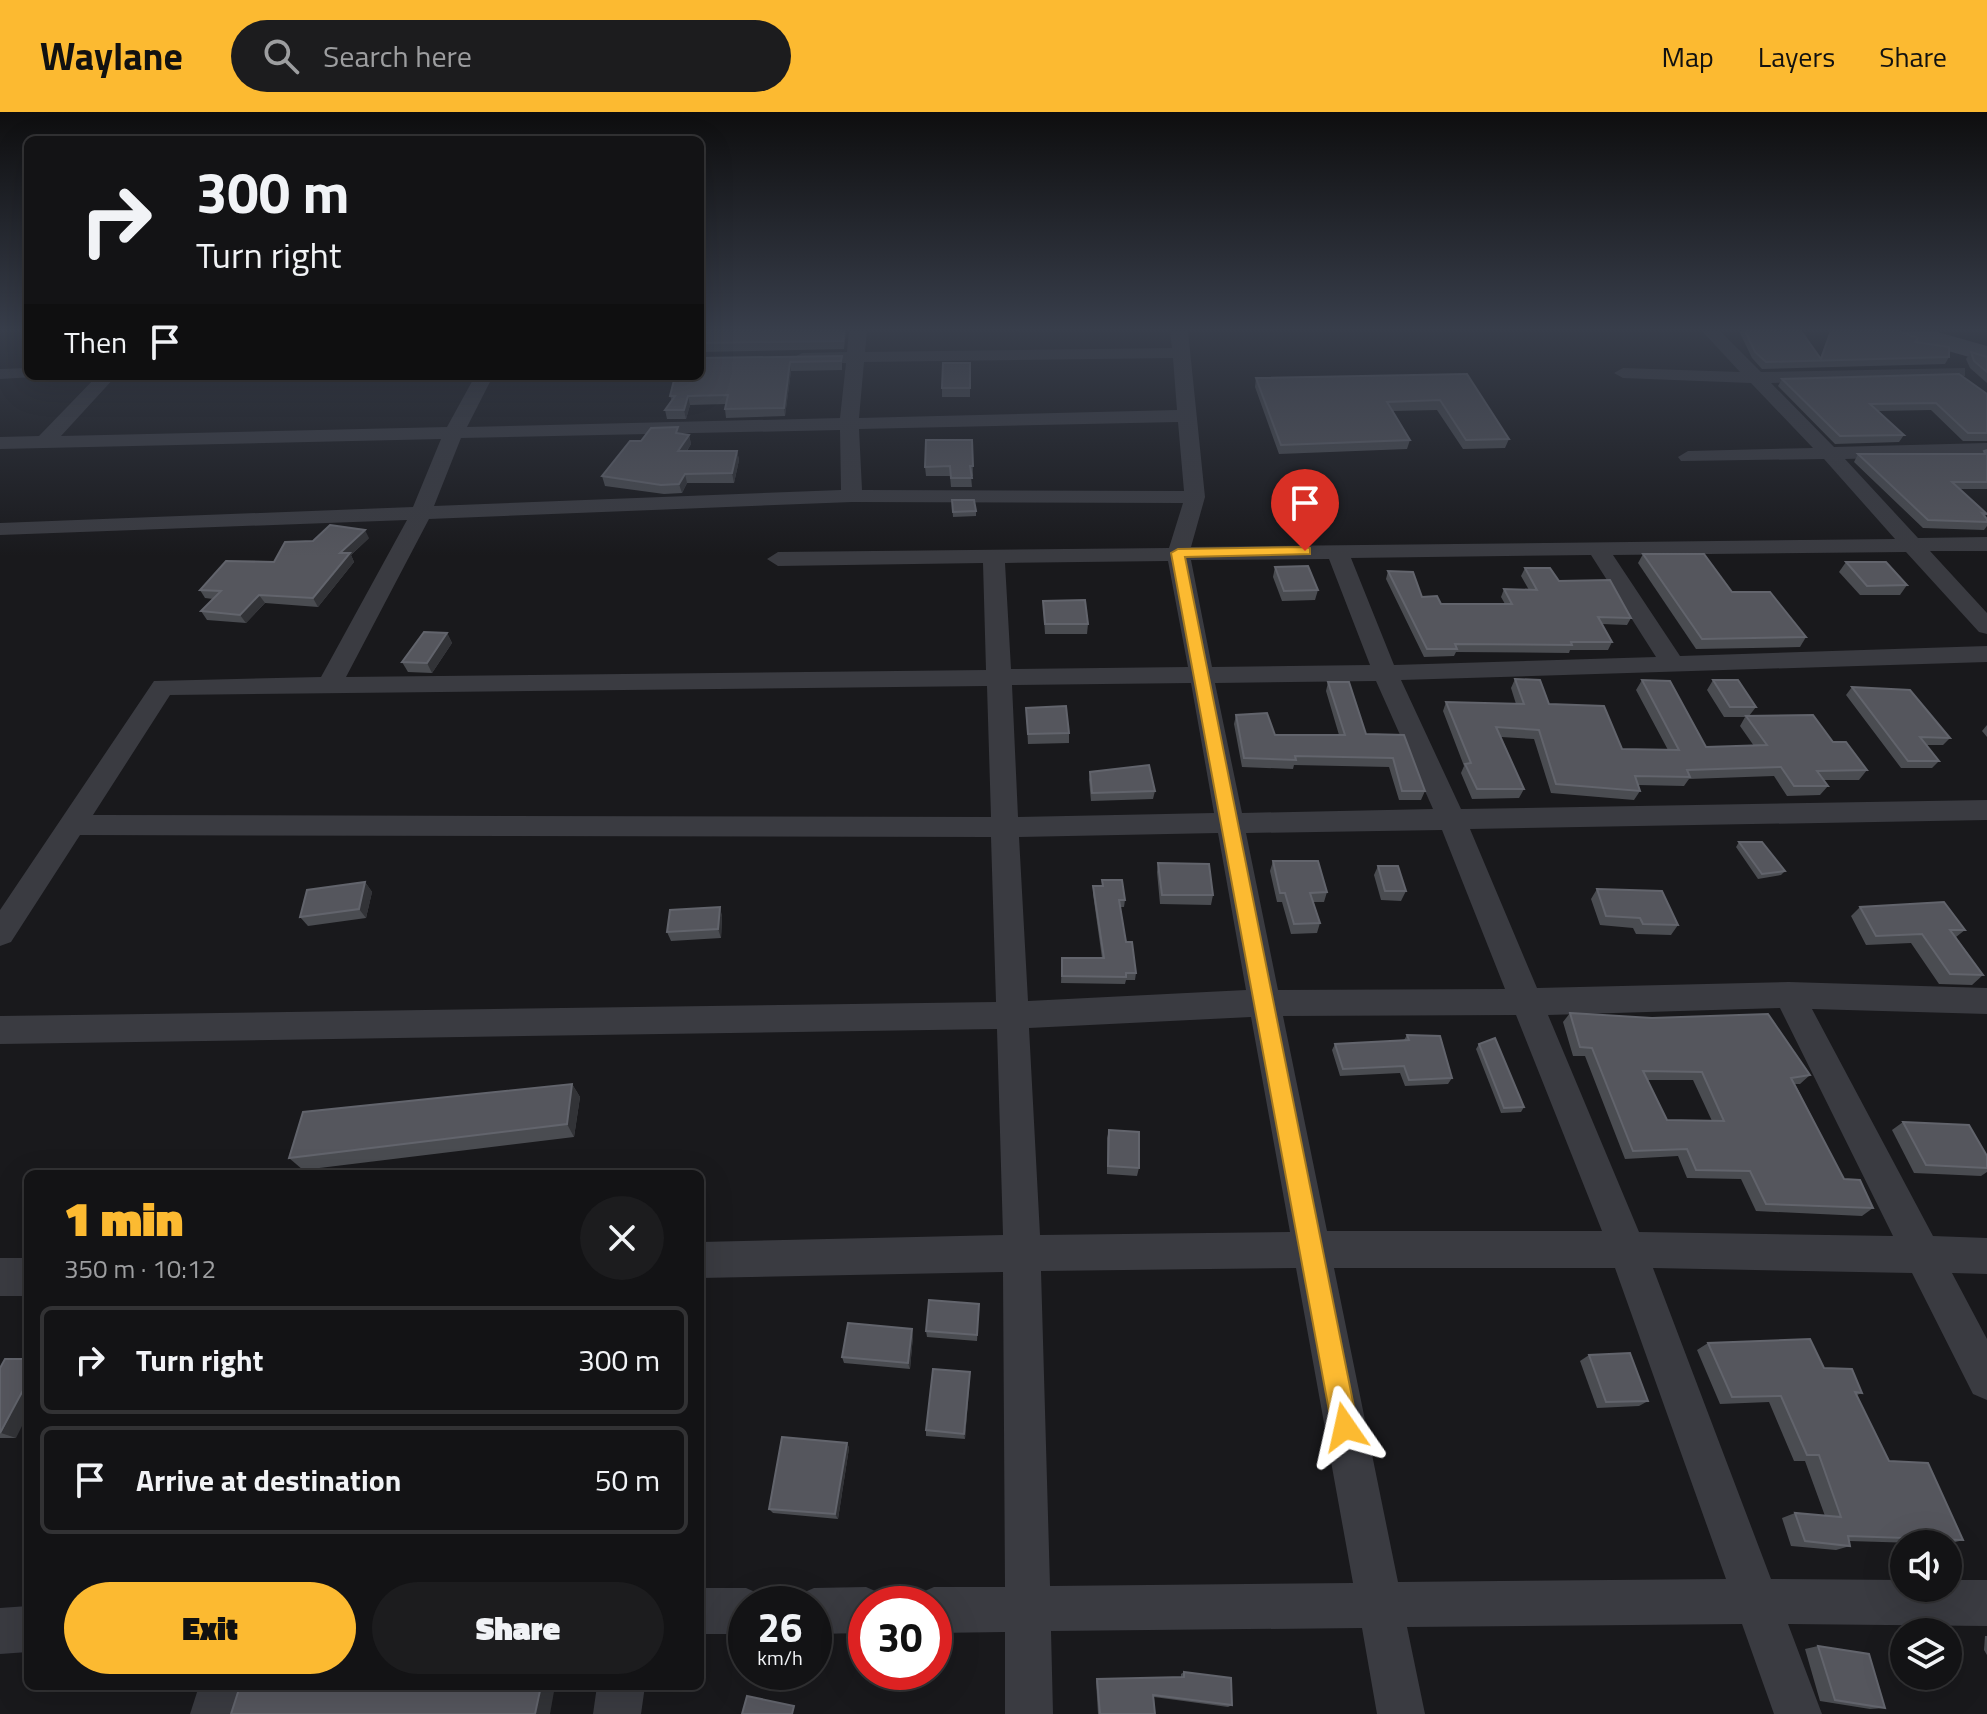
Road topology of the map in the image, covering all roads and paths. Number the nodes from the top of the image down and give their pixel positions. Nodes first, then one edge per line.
1 (79, 406) edge
2 (468, 406) edge
3 (851, 406) edge
4 (1184, 406) edge
5 (1784, 406) edge
6 (1185, 416) junction
7 (849, 422) junction
8 (454, 432) junction
9 (44, 442) junction
10 (0, 443) edge
11 (1987, 449) edge
12 (1829, 453) junction
13 (1688, 457) dead end
14 (852, 496) junction
15 (1195, 497) junction
16 (420, 515) junction
17 (0, 529) edge
18 (1987, 544) edge
19 (1597, 547) junction
20 (1914, 547) junction
21 (1337, 551) junction
22 (1178, 553) junction
23 (994, 556) junction
24 (778, 559) dead end
25 (1987, 627) edge
26 (1987, 654) edge
27 (1672, 662) junction
28 (1200, 673) junction
29 (1385, 673) junction
30 (1001, 676) junction
31 (329, 685) junction
32 (1987, 810) edge
33 (1452, 820) junction
34 (1230, 823) junction
35 (70, 825) junction
36 (1005, 827) junction
37 (0, 934) edge
38 (1789, 995) junction
39 (1987, 1001) edge
40 (1526, 1002) junction
41 (1262, 1003) junction
42 (1013, 1015) junction
43 (0, 1030) edge
44 (1311, 1248) junction
45 (1627, 1248) junction
46 (1022, 1252) junction
47 (1921, 1254) junction
48 (1987, 1256) edge
49 (704, 1260) edge
50 (0, 1277) edge
51 (24, 1277) edge
52 (1987, 1380) edge
53 (1755, 1601) junction
54 (1987, 1603) edge
55 (1379, 1606) junction
56 (952, 1610) edge
57 (1026, 1610) junction
58 (704, 1611) edge
59 (728, 1611) edge
60 (24, 1629) edge
61 (0, 1631) edge
62 (222, 1690) edge
63 (620, 1690) edge
64 (214, 1714) edge
65 (617, 1714) edge
66 (1029, 1714) edge
67 (1401, 1714) edge
68 (1798, 1714) edge

1 - 9 street
2 - 8 street
3 - 7 street
4 - 6 street
5 - 12 street
6 - 7 street
6 - 15 street
7 - 8 street
7 - 14 street
8 - 9 street
8 - 16 street
9 - 10 street
11 - 12 street
12 - 13 street
12 - 20 street
14 - 15 street
14 - 16 street
15 - 22 street
16 - 17 street
16 - 31 street
18 - 20 street
19 - 20 street
19 - 21 street
19 - 27 street
20 - 25 street
21 - 22 street
21 - 29 street
22 - 23 street
22 - 28 street
23 - 24 street
23 - 30 street
26 - 27 street
27 - 29 street
28 - 29 street
28 - 30 street
28 - 34 street
29 - 33 street
30 - 31 street
30 - 36 street
31 - 35 street
32 - 33 street
33 - 34 street
33 - 40 street
34 - 36 street
34 - 41 street
35 - 36 street
35 - 37 street
36 - 42 street
38 - 39 street
38 - 40 street
38 - 47 street
40 - 41 street
40 - 45 street
41 - 42 street
41 - 44 street
42 - 43 street
42 - 46 street
44 - 45 street
44 - 46 street
44 - 55 street
45 - 47 street
45 - 53 street
46 - 49 street
46 - 57 street
47 - 48 street
47 - 52 street
50 - 51 street
53 - 54 street
53 - 55 street
53 - 68 street
55 - 57 street
55 - 67 street
56 - 57 street
57 - 66 street
58 - 59 street
60 - 61 street
62 - 64 street
63 - 65 street

